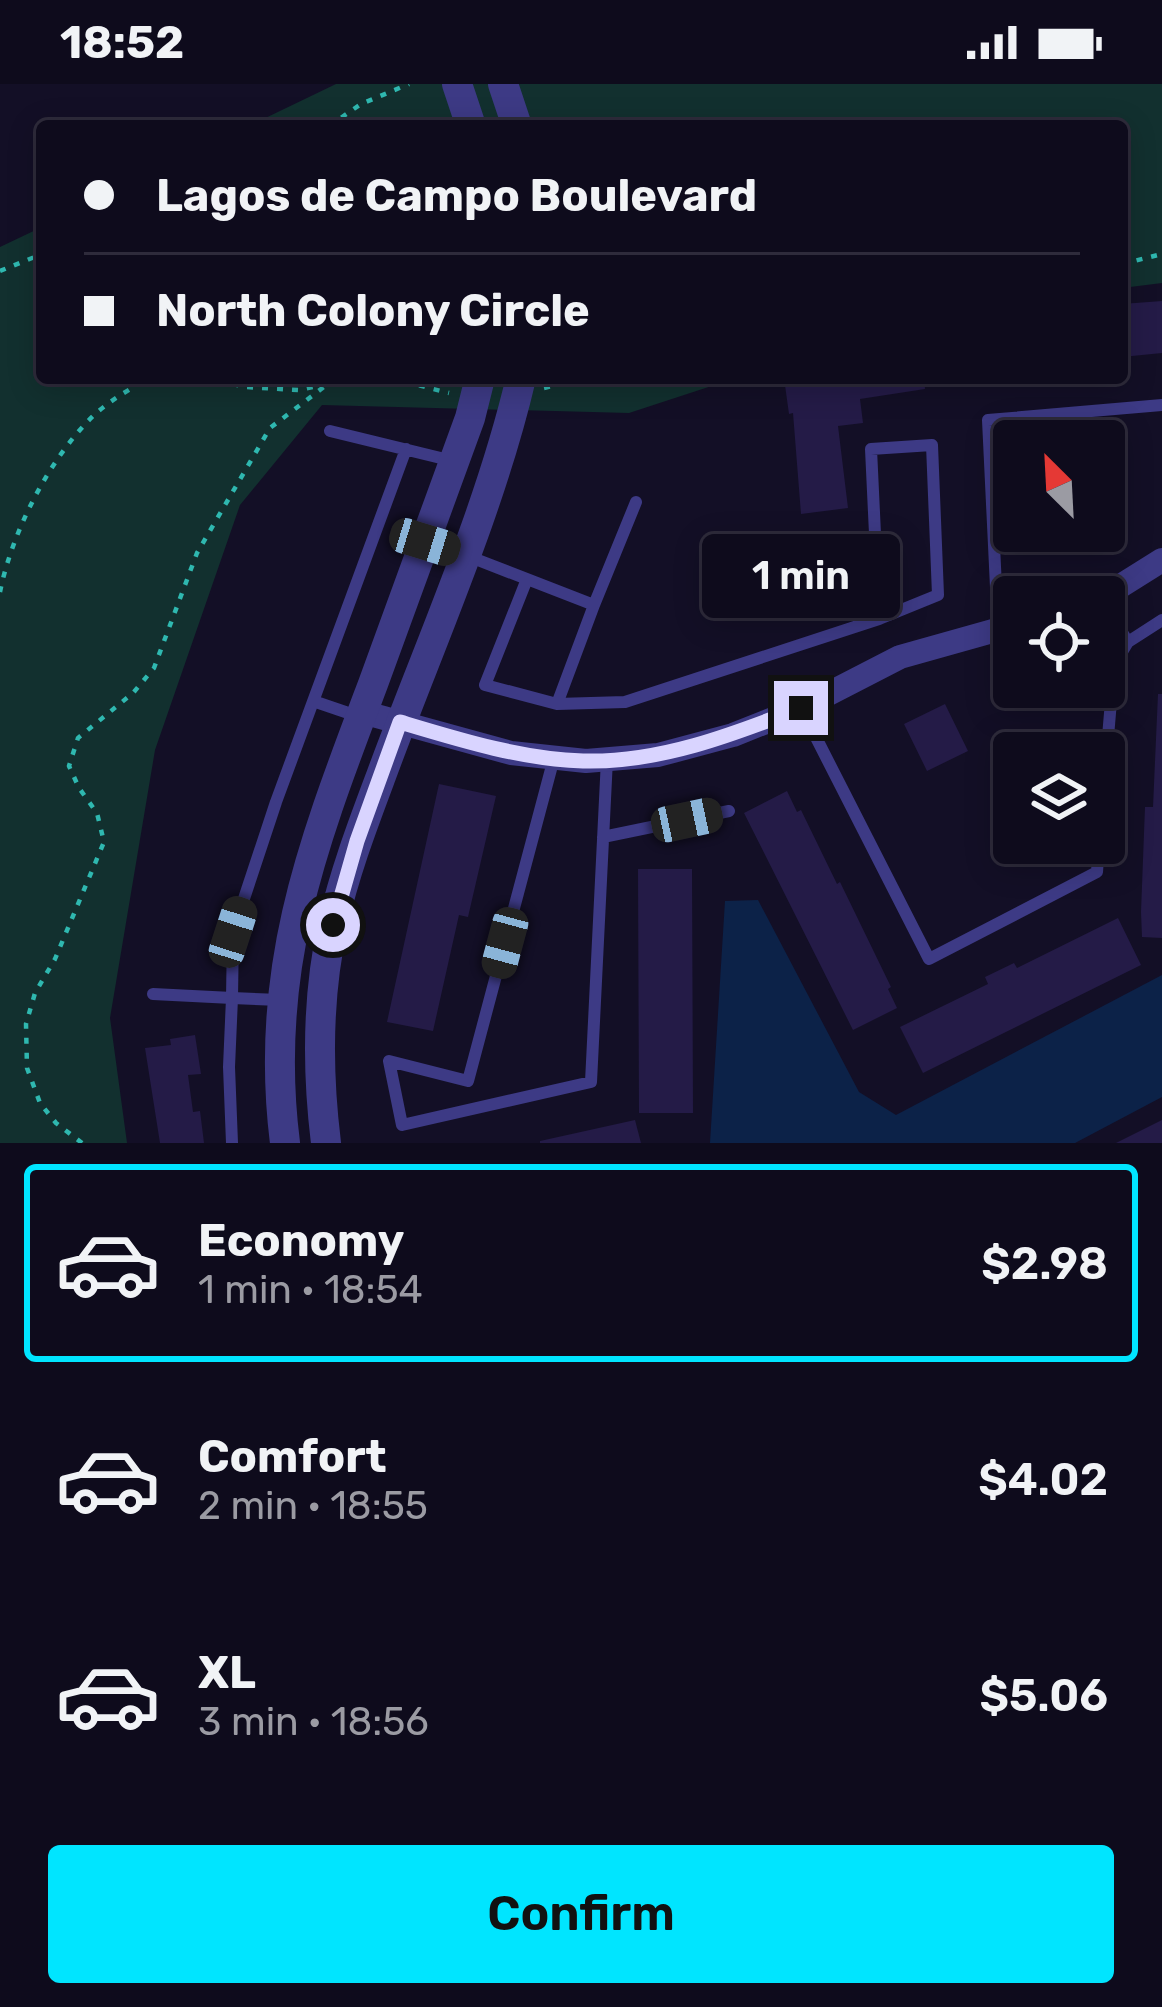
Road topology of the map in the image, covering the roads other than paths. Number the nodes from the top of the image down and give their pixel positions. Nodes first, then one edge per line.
1 (457, 84) edge
2 (503, 84) edge
3 (469, 120) edge
4 (515, 120) edge
5 (478, 384) edge
6 (519, 385) edge
7 (1162, 406) edge
8 (330, 431) dead end
9 (406, 449) junction
10 (454, 461) junction
11 (636, 502) dead end
12 (425, 542) junction
13 (464, 554) junction
14 (1162, 560) edge
15 (1002, 576) edge
16 (527, 579) junction
17 (1125, 586) edge
18 (594, 605) junction
19 (879, 619) junction
20 (1162, 620) edge
21 (993, 631) edge
22 (1125, 637) edge
23 (1128, 642) junction
24 (316, 702) junction
25 (557, 704) junction
26 (801, 708) junction
27 (361, 714) junction
28 (400, 722) junction
29 (1108, 732) edge
30 (554, 758) junction
31 (607, 760) junction
32 (728, 811) dead end
33 (603, 837) junction
34 (1098, 864) edge
35 (153, 994) dead end
36 (232, 998) junction
37 (280, 1000) junction
38 (469, 1081) junction
39 (473, 1108) junction
40 (232, 1143) edge
41 (285, 1143) edge
42 (326, 1143) edge

1 - 3 street
2 - 4 street
5 - 10 street
6 - 13 street
7 - 15 lane
8 - 9 lane
9 - 10 lane
9 - 24 lane
10 - 12 street
11 - 18 lane
12 - 13 street
12 - 27 street
13 - 16 lane
13 - 28 street
14 - 17 street
16 - 18 lane
16 - 25 lane
18 - 25 lane
19 - 19 lane
19 - 25 lane
20 - 23 lane
21 - 26 street
22 - 23 lane
23 - 29 lane
24 - 27 lane
24 - 36 lane
26 - 31 street
26 - 34 lane
27 - 28 street
27 - 37 street
28 - 30 street
28 - 42 street
30 - 31 street
30 - 38 lane
31 - 33 lane
32 - 33 lane
33 - 39 lane
35 - 36 lane
36 - 37 lane
36 - 40 lane
37 - 41 street
38 - 39 lane
38 - 39 lane

